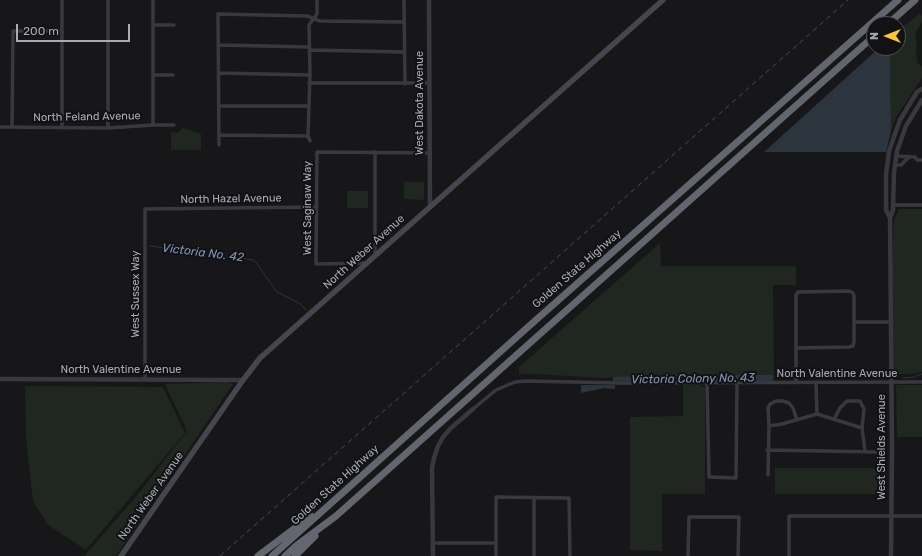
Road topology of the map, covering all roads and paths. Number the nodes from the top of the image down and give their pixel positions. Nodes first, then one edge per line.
1 (62, 0) edge
2 (108, 0) edge
3 (153, 0) edge
4 (318, 0) edge
5 (404, 0) edge
6 (430, 0) edge
7 (663, 0) edge
8 (898, 0) edge
9 (915, 0) edge
10 (897, 16) edge
11 (313, 18) junction
12 (404, 22) junction
13 (153, 25) junction
14 (174, 25) dead end
15 (62, 31) junction
16 (866, 43) edge
17 (219, 45) junction
18 (309, 48) junction
19 (404, 52) junction
20 (219, 73) junction
21 (153, 75) junction
22 (174, 75) dead end
23 (310, 75) junction
24 (309, 82) junction
25 (429, 83) junction
26 (405, 84) junction
27 (922, 89) edge
28 (922, 100) edge
29 (219, 106) junction
30 (309, 106) junction
31 (153, 125) junction
32 (174, 125) dead end
33 (0, 127) edge
34 (12, 127) junction
35 (62, 128) junction
36 (108, 128) junction
37 (219, 135) junction
38 (308, 136) junction
39 (310, 141) dead end
40 (219, 145) dead end
41 (374, 152) junction
42 (429, 153) junction
43 (896, 156) junction
44 (908, 157) junction
45 (922, 160) edge
46 (895, 165) junction
47 (893, 205) junction
48 (922, 205) edge
49 (317, 207) junction
50 (430, 207) junction
51 (145, 209) joint
52 (890, 218) junction
53 (375, 256) junction
54 (367, 263) junction
55 (854, 322) junction
56 (890, 322) junction
57 (796, 348) junction
58 (0, 379) edge
59 (145, 379) junction
60 (243, 380) junction
61 (922, 382) edge
62 (708, 383) junction
63 (737, 383) junction
64 (796, 383) junction
65 (816, 383) junction
66 (891, 383) junction
67 (473, 409) joint
68 (817, 414) junction
69 (834, 419) junction
70 (797, 420) junction
71 (769, 426) junction
72 (862, 428) junction
73 (767, 450) junction
74 (865, 451) junction
75 (880, 452) dead end
76 (768, 475) dead end
77 (534, 498) junction
78 (335, 500) junction
79 (336, 516) junction
80 (892, 516) junction
81 (922, 516) edge
82 (433, 542) junction
83 (496, 543) junction
84 (121, 556) edge
85 (258, 556) edge
86 (272, 556) edge
87 (285, 556) edge
88 (295, 556) edge
89 (433, 556) edge
90 (496, 556) edge
91 (534, 556) edge
92 (570, 556) edge
93 (688, 556) edge
94 (738, 556) edge
95 (789, 556) edge
96 (891, 556) edge

1 - 15 street
2 - 36 street
3 - 13 street
4 - 11 street
5 - 12 street
6 - 25 street, West Dakota Avenue
7 - 50 main road, North Weber Avenue
8 - 78 highway, Golden State Highway
9 - 10 highway
11 - 12 street
11 - 17 street
11 - 18 street
12 - 19 street
13 - 14 street
13 - 21 street
15 - 34 street
15 - 35 street
16 - 79 highway, Golden State Highway
17 - 18 street
17 - 20 street
18 - 19 street
18 - 23 street
19 - 26 street
20 - 23 street
20 - 29 street
21 - 22 street
21 - 31 street
23 - 24 street
24 - 26 street
24 - 30 street
25 - 26 street
25 - 42 street, West Dakota Avenue
27 - 52 street, West Shields Avenue
28 - 43 street, West Shields Avenue
29 - 30 street
29 - 37 street
30 - 38 street
31 - 32 street, North Feland Avenue
31 - 36 street, North Feland Avenue
33 - 34 street, North Feland Avenue
34 - 35 street, North Feland Avenue
35 - 36 street, North Feland Avenue
37 - 38 street
37 - 40 street
38 - 39 street
41 - 42 street
41 - 49 street, West Saginaw Way
41 - 53 street
42 - 50 street, West Dakota Avenue
43 - 44 street
43 - 46 street, West Shields Avenue
44 - 45 street
44 - 46 street
46 - 47 street, West Shields Avenue
47 - 48 street
47 - 52 street, West Shields Avenue
49 - 51 street, North Hazel Avenue
49 - 54 street, West Saginaw Way
50 - 53 main road, North Weber Avenue
51 - 59 street, West Sussex Way
52 - 56 street, West Shields Avenue
53 - 54 main road, North Weber Avenue
54 - 60 main road, North Weber Avenue
55 - 56 street
55 - 57 street
55 - 57 street
56 - 66 street, West Shields Avenue
57 - 64 street
58 - 59 street, North Valentine Avenue
59 - 60 street, North Valentine Avenue
60 - 84 main road, North Weber Avenue
61 - 66 street, North Valentine Avenue
62 - 63 street, North Valentine Avenue
62 - 63 street
62 - 67 street, North Valentine Avenue
63 - 64 street, North Valentine Avenue
64 - 65 street, North Valentine Avenue
65 - 66 street, North Valentine Avenue
65 - 68 street
66 - 80 street, West Shields Avenue
67 - 82 street
68 - 69 street
68 - 70 street
69 - 72 street
69 - 72 street
70 - 71 street
70 - 71 street
71 - 73 street
72 - 74 street
73 - 74 street
73 - 76 street
74 - 75 street
77 - 83 street
77 - 91 street
77 - 92 street
78 - 85 highway
78 - 86 highway, Golden State Highway
79 - 87 highway, Golden State Highway
79 - 88 highway
80 - 81 street
80 - 95 street
80 - 96 street, West Shields Avenue
82 - 83 street
82 - 89 street
83 - 90 street
93 - 94 street

